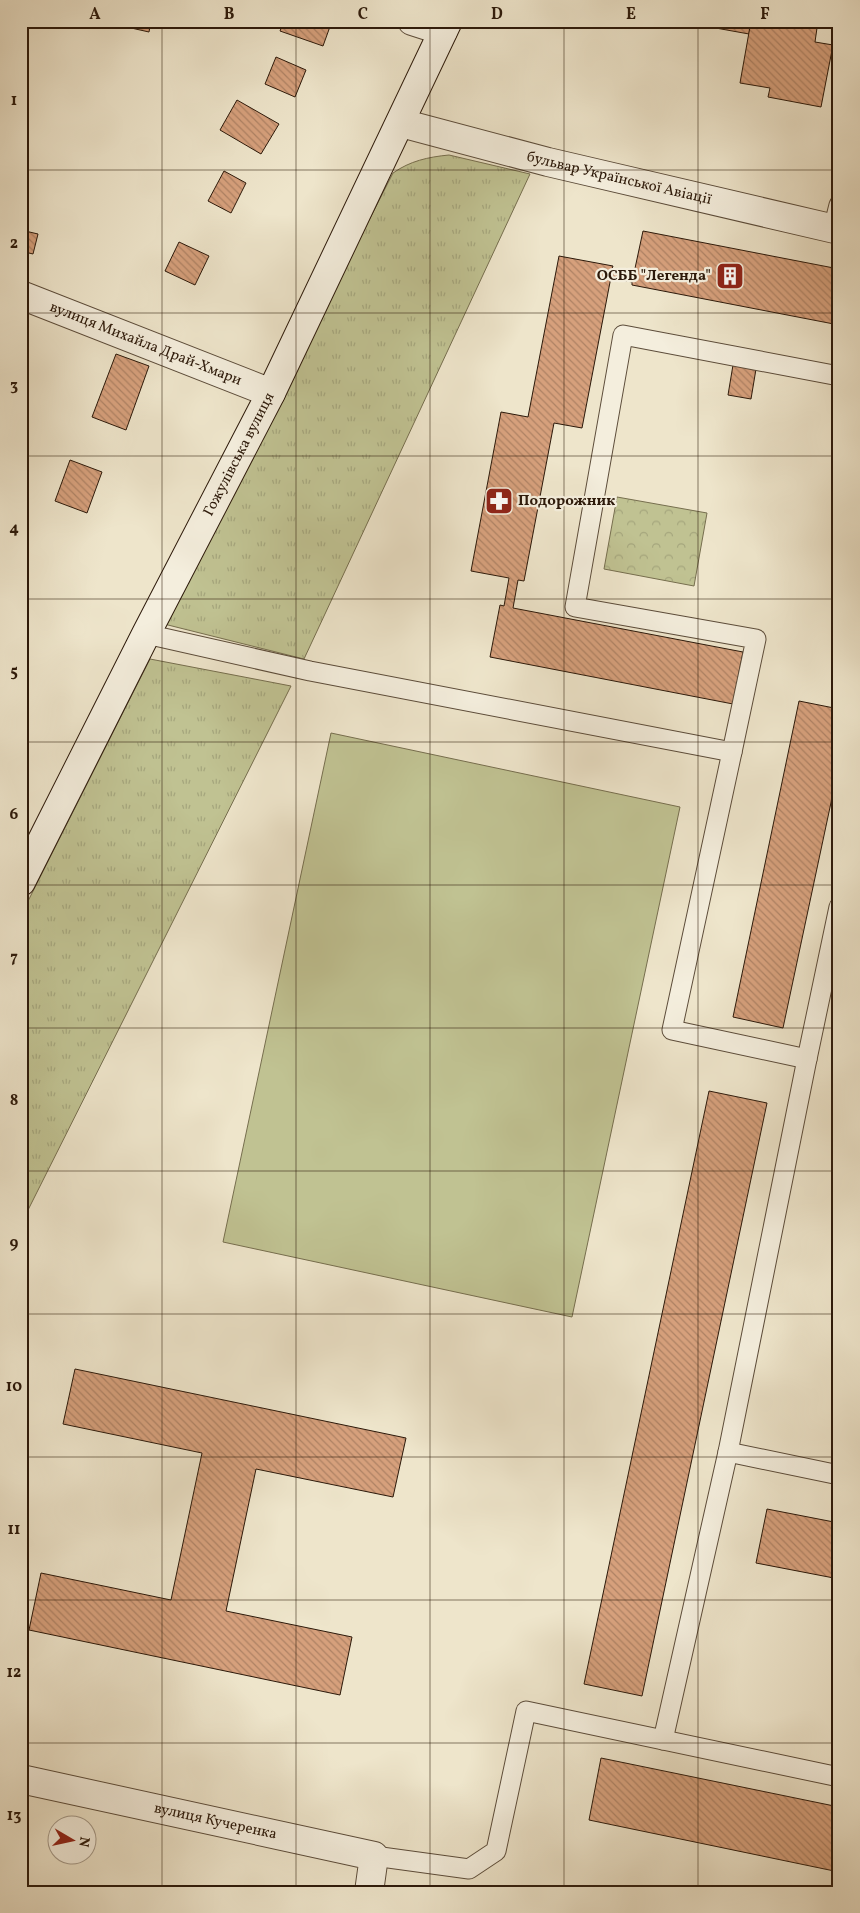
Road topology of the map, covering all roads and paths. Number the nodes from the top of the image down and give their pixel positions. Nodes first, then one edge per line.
1 (412, 21) edge
2 (446, 26) edge
3 (401, 123) junction
4 (837, 221) edge
5 (21, 295) edge
6 (839, 376) edge
7 (271, 393) junction
8 (146, 634) junction
9 (732, 752) junction
10 (21, 882) edge
11 (839, 907) edge
12 (807, 1058) junction
13 (728, 1452) junction
14 (839, 1475) edge
15 (663, 1740) junction
16 (839, 1777) edge
17 (21, 1780) edge
18 (374, 1856) junction
19 (369, 1892) edge

1 - 2 street
2 - 3 street, Гожулівська вулиця
3 - 4 street, бульвар Української Авіації
3 - 7 street, Гожулівська вулиця
5 - 7 street, вулиця Михайла Драй-Хмари
6 - 9 lane
7 - 8 street, Гожулівська вулиця
8 - 9 lane
8 - 10 street, Гожулівська вулиця
9 - 12 lane
11 - 12 lane
12 - 13 lane
13 - 14 lane
13 - 15 lane
15 - 16 lane
15 - 18 lane
17 - 18 street, вулиця Кучеренка
18 - 19 street

